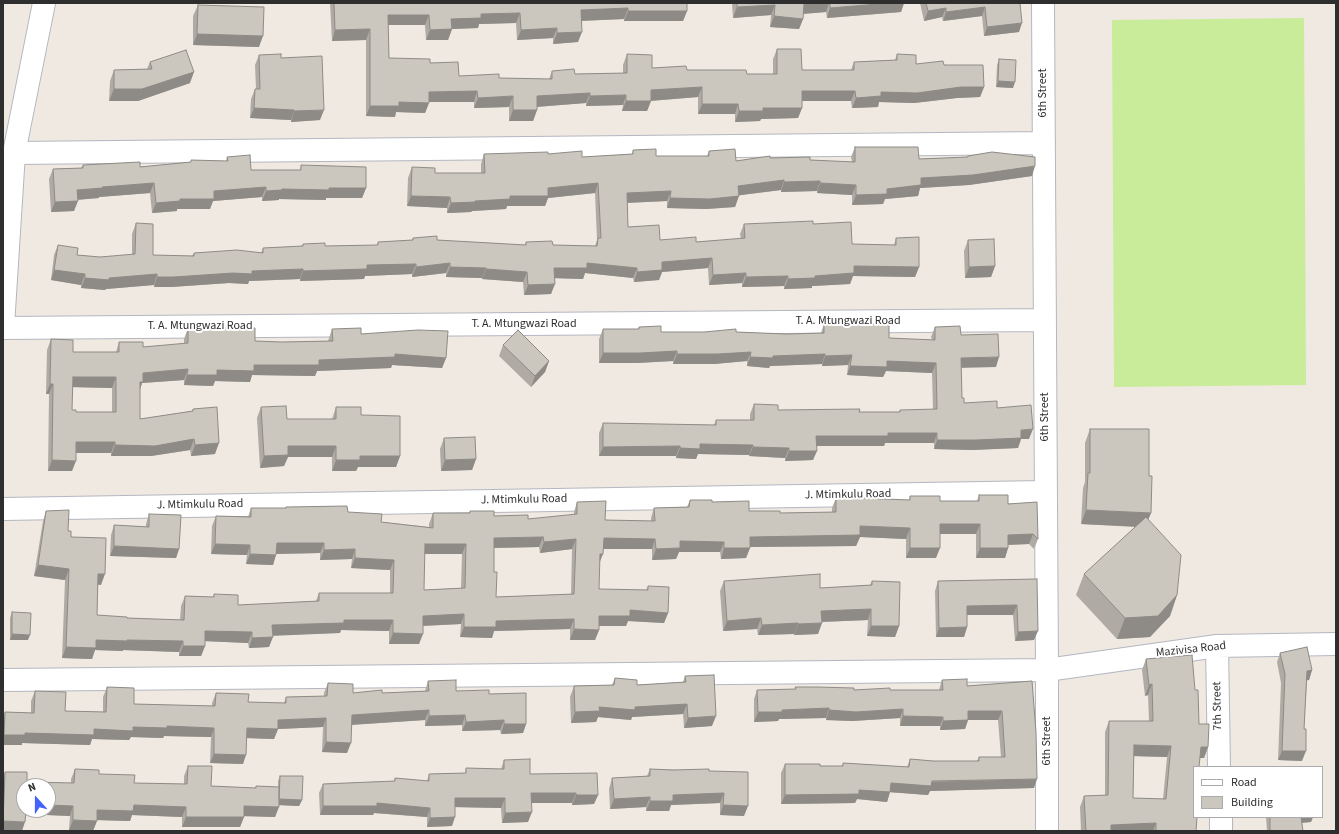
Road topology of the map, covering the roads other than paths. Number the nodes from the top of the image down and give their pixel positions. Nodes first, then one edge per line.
1 (44, 3) edge
2 (1043, 3) edge
3 (1044, 143) junction
4 (14, 153) junction
5 (1044, 320) junction
6 (3, 327) edge
7 (1045, 492) junction
8 (3, 508) edge
9 (1336, 644) edge
10 (1217, 646) junction
11 (1047, 670) junction
12 (3, 680) edge
13 (1220, 766) edge
14 (1220, 818) edge
15 (1047, 831) edge
16 (1221, 831) edge

1 - 4 street
2 - 3 street, 6th Street
3 - 4 street
3 - 5 street, 6th Street
4 - 6 street
5 - 6 street, T. A. Mtungwazi Road
5 - 7 street, 6th Street
7 - 8 street, J. Mtimkulu Road
7 - 11 street, 6th Street
9 - 10 street, Mazivisa Road
10 - 11 street, Mazivisa Road
10 - 13 street, 7th Street
11 - 12 street, Mazivisa Road
11 - 15 street, 6th Street
14 - 16 street

